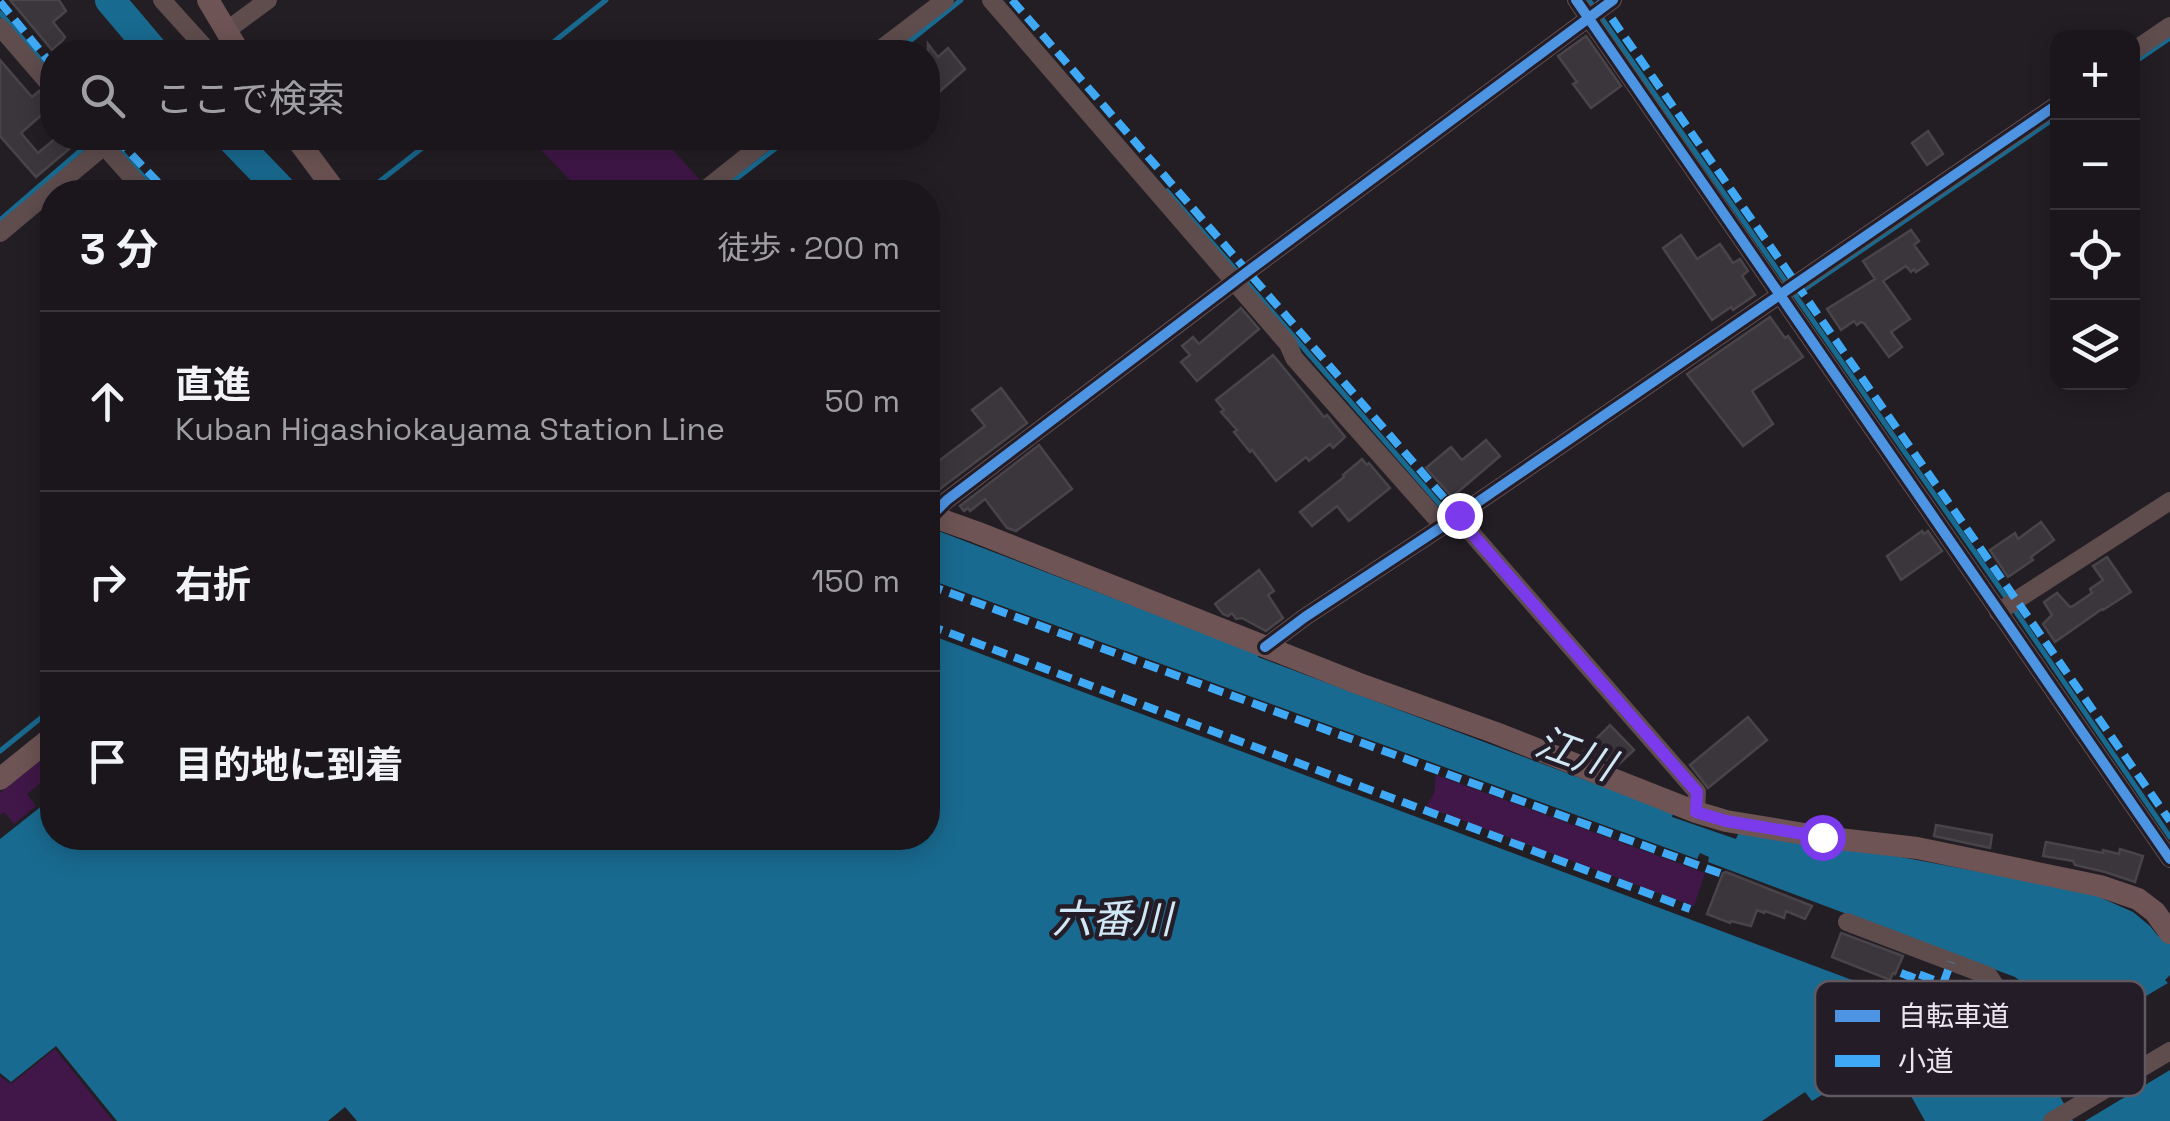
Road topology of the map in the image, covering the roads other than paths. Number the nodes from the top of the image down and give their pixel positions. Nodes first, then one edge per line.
1 (162, 0) edge
2 (208, 0) edge
3 (268, 0) edge
4 (944, 0) edge
5 (991, 0) edge
6 (1576, 0) edge
7 (1599, 10) edge
8 (2170, 26) edge
9 (0, 27) edge
10 (226, 31) junction
11 (198, 40) edge
12 (232, 40) edge
13 (892, 40) edge
14 (2140, 47) edge
15 (40, 73) edge
16 (2050, 110) edge
17 (91, 150) edge
18 (107, 150) edge
19 (305, 150) edge
20 (755, 150) edge
21 (58, 180) edge
22 (134, 180) edge
23 (327, 180) edge
24 (717, 180) edge
25 (40, 197) edge
26 (0, 233) edge
27 (1239, 279) junction
28 (1786, 291) junction
29 (2170, 502) edge
30 (940, 506) edge
31 (940, 519) edge
32 (1451, 520) junction
33 (2006, 607) junction
34 (1265, 647) junction
35 (40, 747) edge
36 (0, 779) edge
37 (1696, 812) junction
38 (2168, 850) edge
39 (1847, 922) dead end
40 (2168, 924) edge
41 (1992, 981) edge
42 (2170, 1051) edge
43 (2145, 1066) edge
44 (2094, 1096) edge
45 (2060, 1116) edge

1 - 11 street
2 - 10 main road
3 - 10 street
4 - 13 street
5 - 27 street
6 - 7 street
7 - 27 street
7 - 28 street
8 - 14 street
9 - 15 street
10 - 12 main road
16 - 28 street
17 - 21 street
18 - 22 street
19 - 23 main road
20 - 24 street
25 - 26 street
27 - 30 street
27 - 32 street
28 - 32 street
28 - 33 street
29 - 33 street
31 - 34 main road
32 - 34 street
32 - 37 street
33 - 38 street
34 - 37 main road
35 - 36 main road
37 - 40 main road
39 - 41 street
42 - 43 street
44 - 45 street

